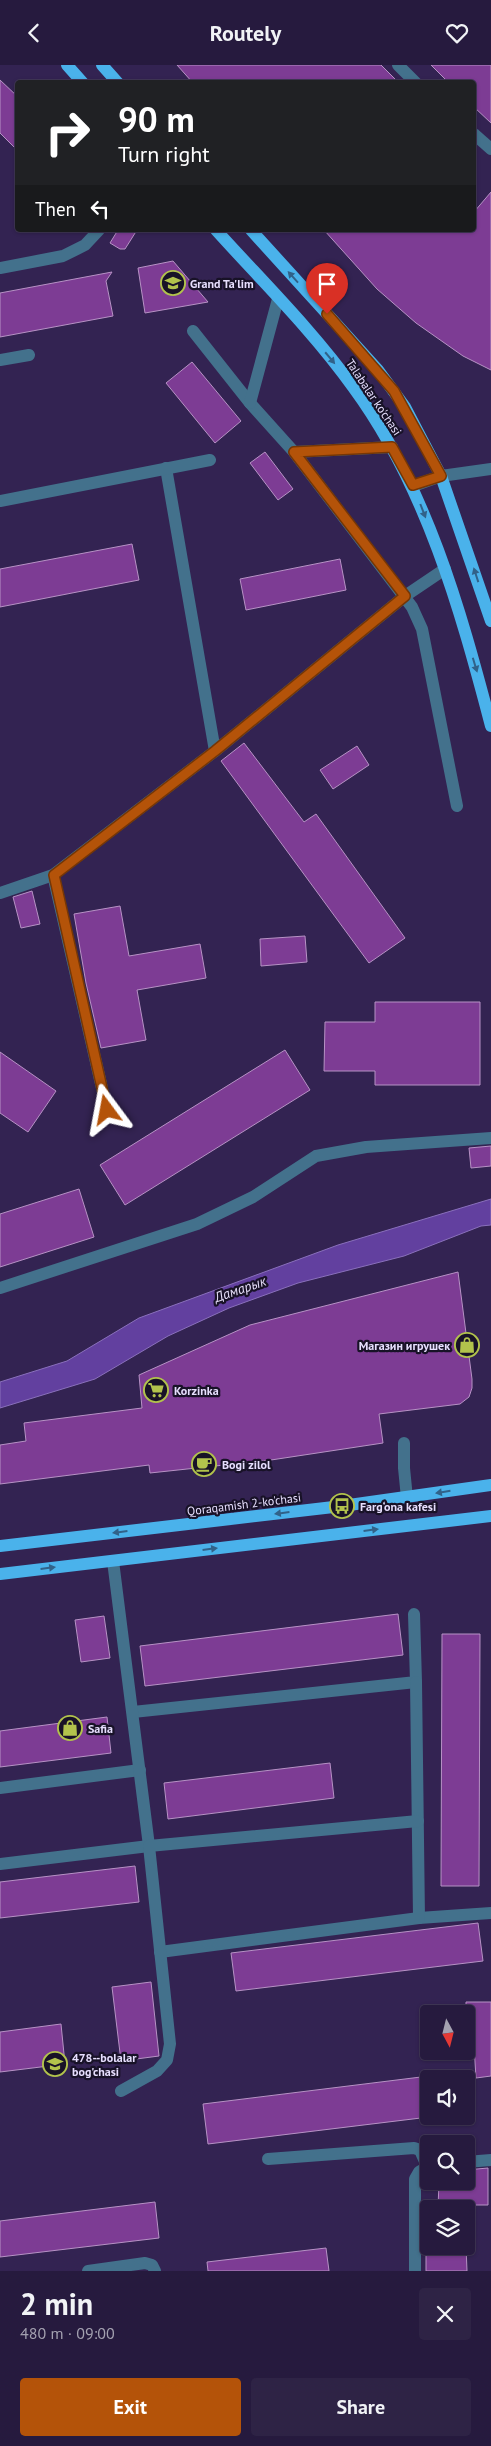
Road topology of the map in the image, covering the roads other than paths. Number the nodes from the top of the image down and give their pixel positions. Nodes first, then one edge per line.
1 (67, 65) edge
2 (102, 65) edge
3 (398, 65) edge
4 (80, 80) edge
5 (115, 80) edge
6 (413, 80) edge
7 (476, 137) edge
8 (491, 149) edge
9 (97, 232) edge
10 (218, 232) edge
11 (253, 232) edge
12 (0, 268) edge
13 (278, 299) junction
14 (193, 331) dead end
15 (29, 355) dead end
16 (0, 360) edge
17 (250, 403) junction
18 (392, 447) junction
19 (294, 452) junction
20 (210, 460) dead end
21 (166, 468) junction
22 (491, 469) edge
23 (441, 476) junction
24 (413, 485) junction
25 (0, 501) edge
26 (445, 569) junction
27 (405, 596) junction
28 (491, 621) edge
29 (491, 726) edge
30 (215, 751) junction
31 (457, 807) dead end
32 (54, 875) junction
33 (0, 893) edge
34 (107, 1110) dead end
35 (491, 1138) edge
36 (0, 1288) edge
37 (404, 1443) dead end
38 (491, 1485) edge
39 (407, 1498) junction
40 (491, 1516) edge
41 (0, 1546) edge
42 (113, 1561) junction
43 (0, 1574) edge
44 (414, 1614) dead end
45 (416, 1682) junction
46 (133, 1712) junction
47 (140, 1771) junction
48 (0, 1788) edge
49 (418, 1821) junction
50 (149, 1846) junction
51 (0, 1864) edge
52 (491, 1913) edge
53 (419, 1918) junction
54 (160, 1952) junction
55 (121, 2091) dead end
56 (420, 2150) edge
57 (268, 2159) dead end
58 (491, 2160) edge
59 (475, 2161) edge
60 (420, 2171) edge
61 (88, 2271) edge
62 (156, 2271) edge
63 (415, 2271) edge

1 - 4 main road
2 - 5 main road
3 - 6 street
7 - 8 street
9 - 12 street
10 - 13 main road, Talabalar ko'chasi
23 -> 11 main road, Talabalar ko'chasi
13 - 17 street
13 -> 18 main road, Talabalar ko'chasi
14 - 17 street
15 - 16 street
17 - 19 street
18 - 19 street
18 - 24 main road, Talabalar ko'chasi
19 - 27 street
20 - 21 street
21 - 25 street
21 - 30 street
22 - 23 street
23 - 24 street
28 -> 23 main road, Talabalar ko'chasi
24 -> 26 main road, Talabalar ko'chasi
26 - 27 street
26 -> 29 main road, Talabalar ko'chasi
27 - 30 street
27 - 31 street
30 - 32 street
32 - 33 street
32 - 34 street
35 - 36 street
37 - 39 street
38 -> 39 main road, Qoraqamish 2-ko'chasi
39 -> 41 main road, Qoraqamish 2-ko'chasi
42 -> 40 main road
43 -> 42 main road
42 - 46 street
44 - 45 street
45 - 46 street
45 - 49 street
46 - 47 street
47 - 48 street
47 - 50 street
49 - 50 street
49 - 53 street
50 - 51 street
50 - 54 street
52 - 53 street
53 - 54 street
54 - 55 street
56 - 57 street
58 - 59 street
60 - 63 street
61 - 62 street

